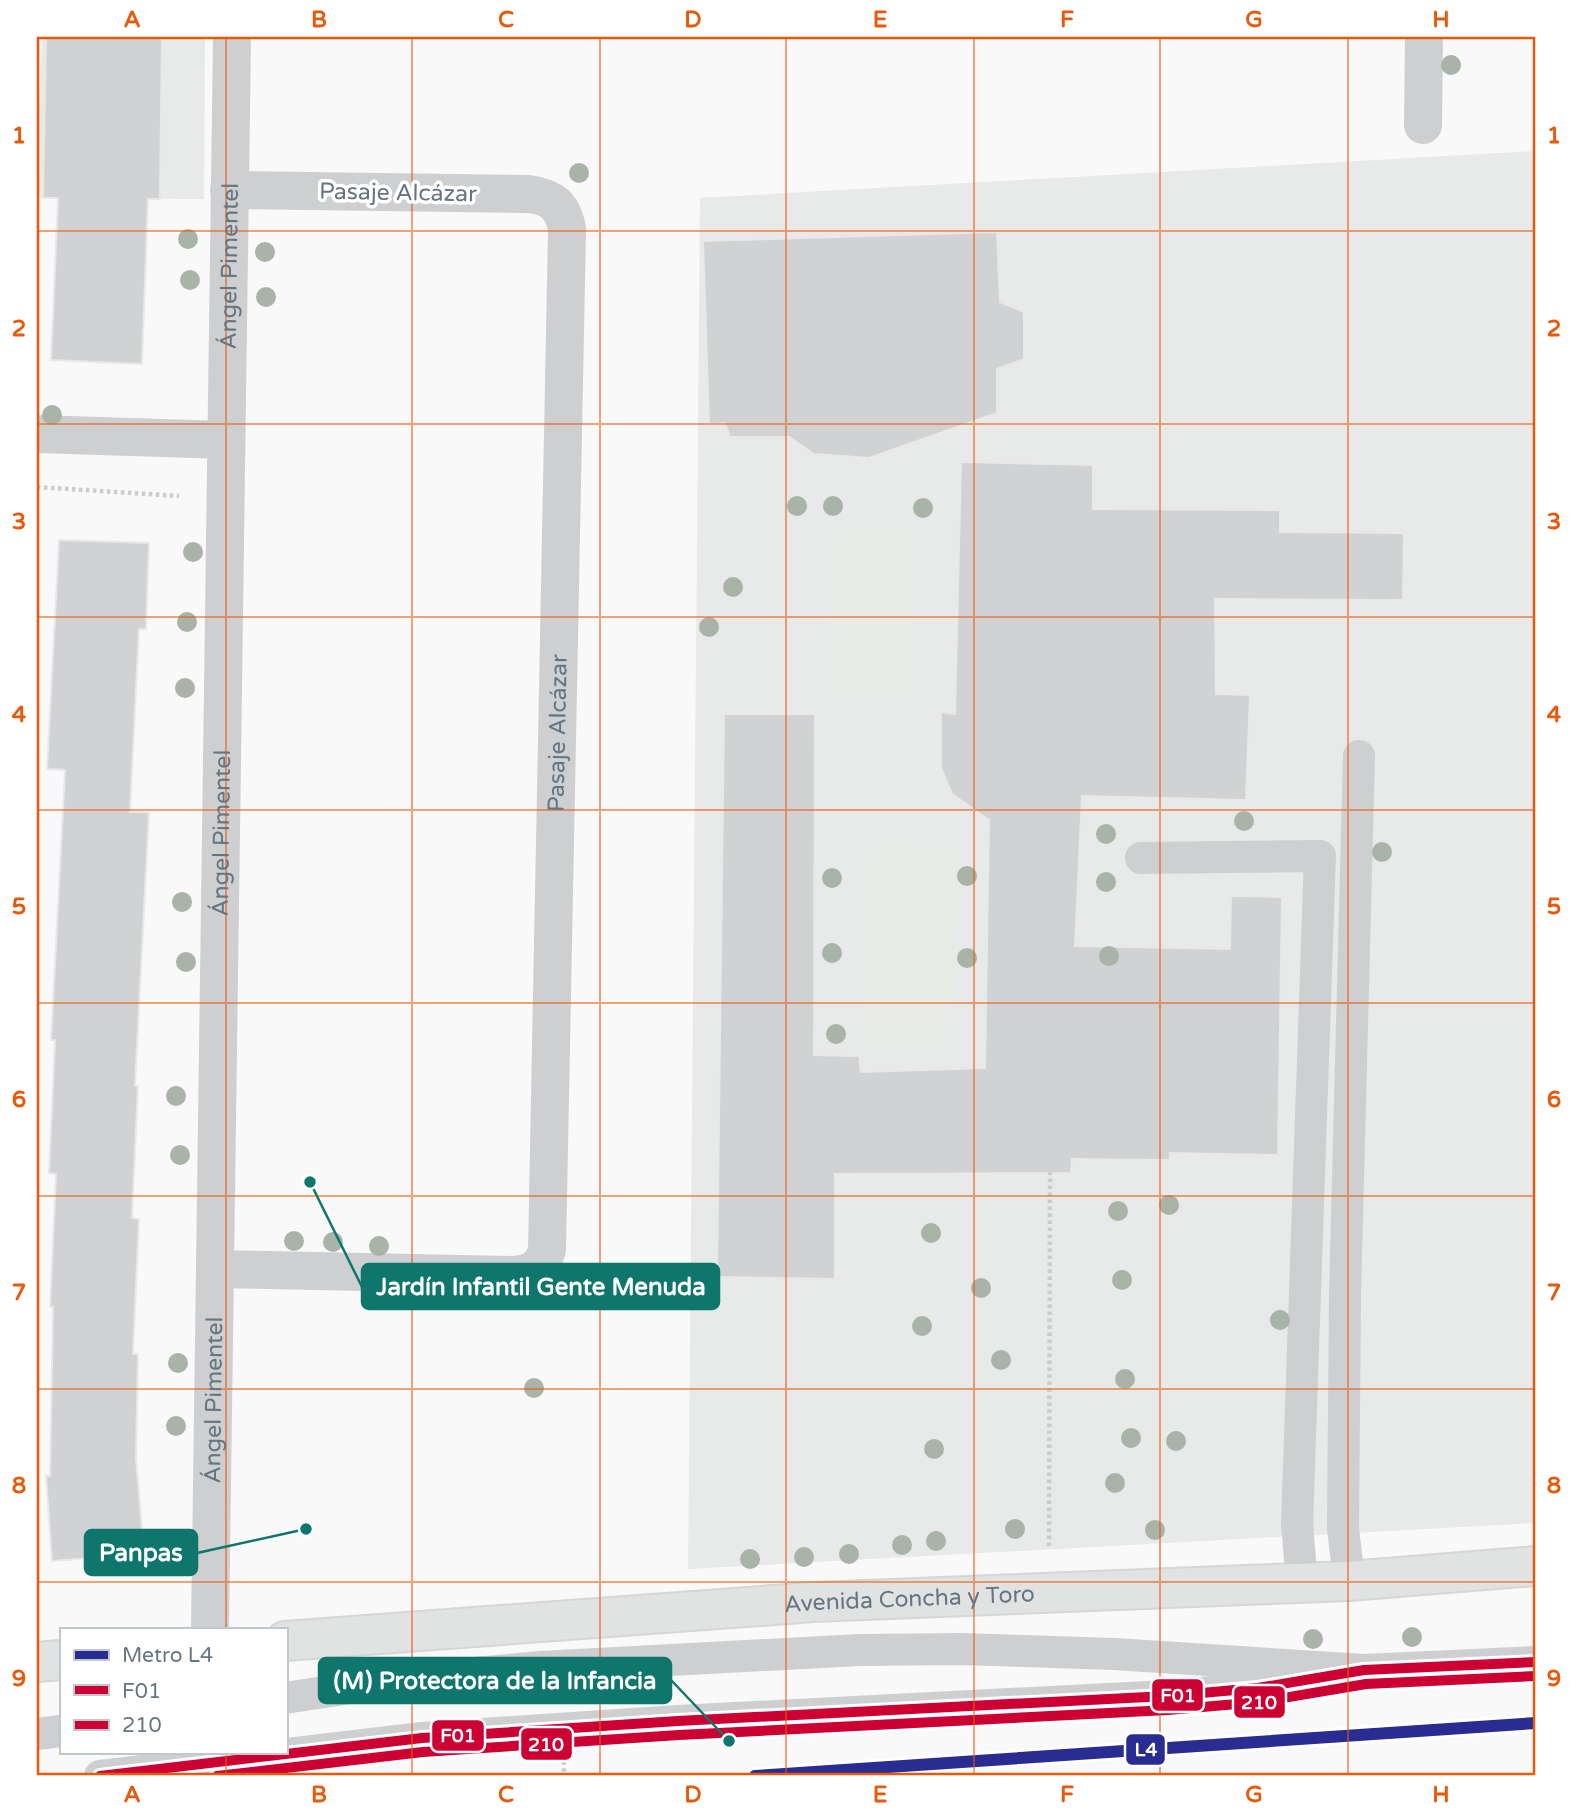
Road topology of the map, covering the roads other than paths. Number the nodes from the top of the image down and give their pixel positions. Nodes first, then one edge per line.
1 (232, 37) edge
2 (1424, 37) edge
3 (1423, 125) dead end
4 (229, 190) junction
5 (37, 434) edge
6 (226, 440) junction
7 (1359, 756) dead end
8 (1141, 858) dead end
9 (215, 1269) junction
10 (1536, 1566) edge
11 (1349, 1581) junction
12 (1302, 1583) junction
13 (211, 1628) edge
14 (287, 1641) edge
15 (60, 1660) edge
16 (37, 1662) edge
17 (1536, 1662) edge
18 (1364, 1670) junction
19 (287, 1698) edge
20 (60, 1731) edge
21 (37, 1734) edge
22 (286, 1754) edge
23 (287, 1754) edge
24 (100, 1776) edge

1 - 4 street, Ángel Pimentel
2 - 3 street
4 - 6 street, Ángel Pimentel
4 - 9 street, Pasaje Alcázar
5 - 6 street
6 - 9 street, Ángel Pimentel
7 - 11 lane
8 - 12 lane
9 - 13 street, Ángel Pimentel
10 - 11 main road, Avenida Concha y Toro
11 - 12 main road, Avenida Concha y Toro
12 - 14 main road, Avenida Concha y Toro
15 - 16 main road
17 - 18 lane
18 - 19 lane
18 - 23 lane
20 - 21 lane
22 - 24 lane

